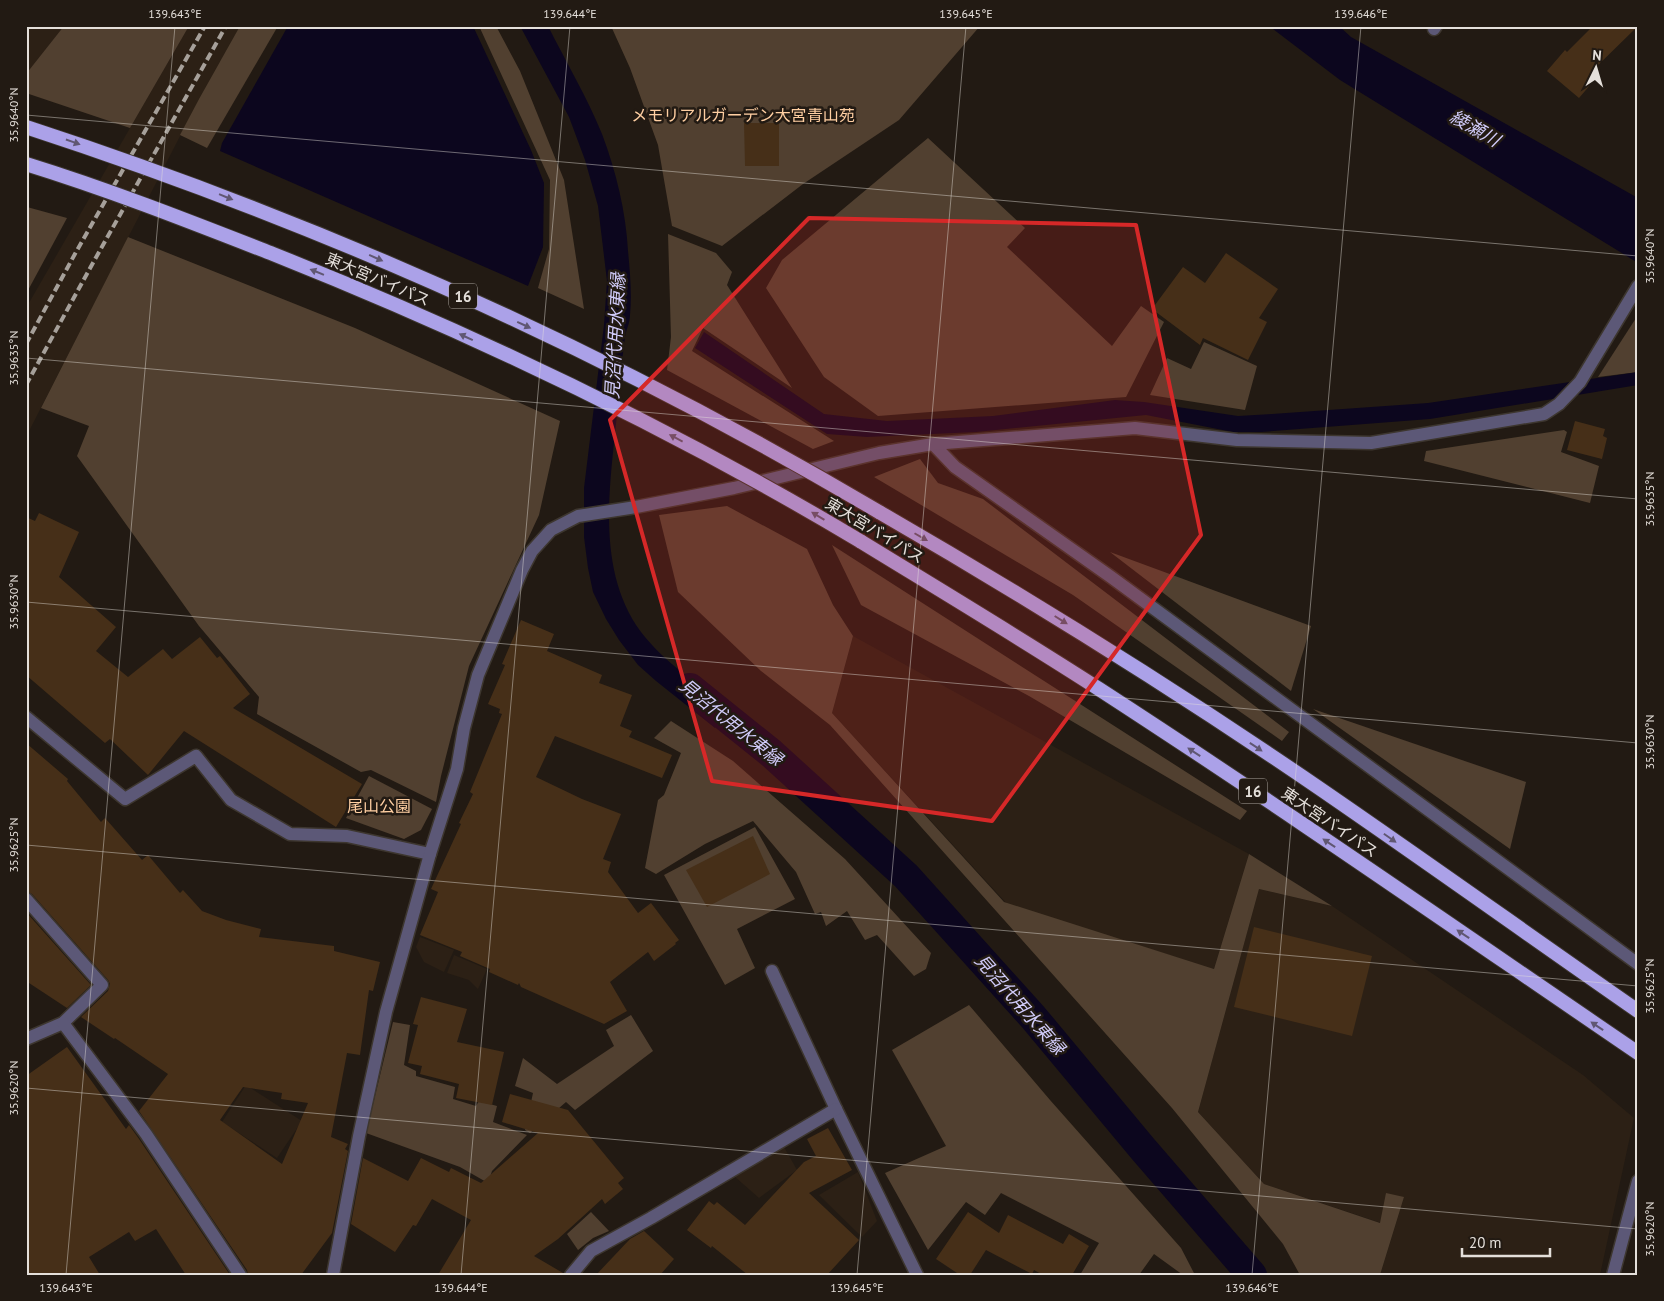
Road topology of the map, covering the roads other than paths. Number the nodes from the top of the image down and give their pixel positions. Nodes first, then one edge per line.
1 (26, 127) edge
2 (26, 164) edge
3 (1637, 287) edge
4 (933, 444) junction
5 (26, 717) edge
6 (430, 854) junction
7 (26, 899) edge
8 (1638, 964) edge
9 (772, 971) dead end
10 (1638, 1011) edge
11 (63, 1023) junction
12 (26, 1039) edge
13 (1638, 1053) edge
14 (836, 1109) junction
15 (1638, 1181) edge
16 (240, 1275) edge
17 (333, 1275) edge
18 (571, 1275) edge
19 (917, 1275) edge
20 (1613, 1275) edge

1 -> 10 highway, 東大宮バイパス / 16, bridge
13 -> 2 highway, 東大宮バイパス / 16, bridge
3 - 4 street
4 - 6 street
4 - 8 street
5 - 6 street
6 - 17 street
7 - 11 street
9 - 14 street
11 - 12 street
11 - 16 street
14 - 18 street
14 - 19 street
15 - 20 street

